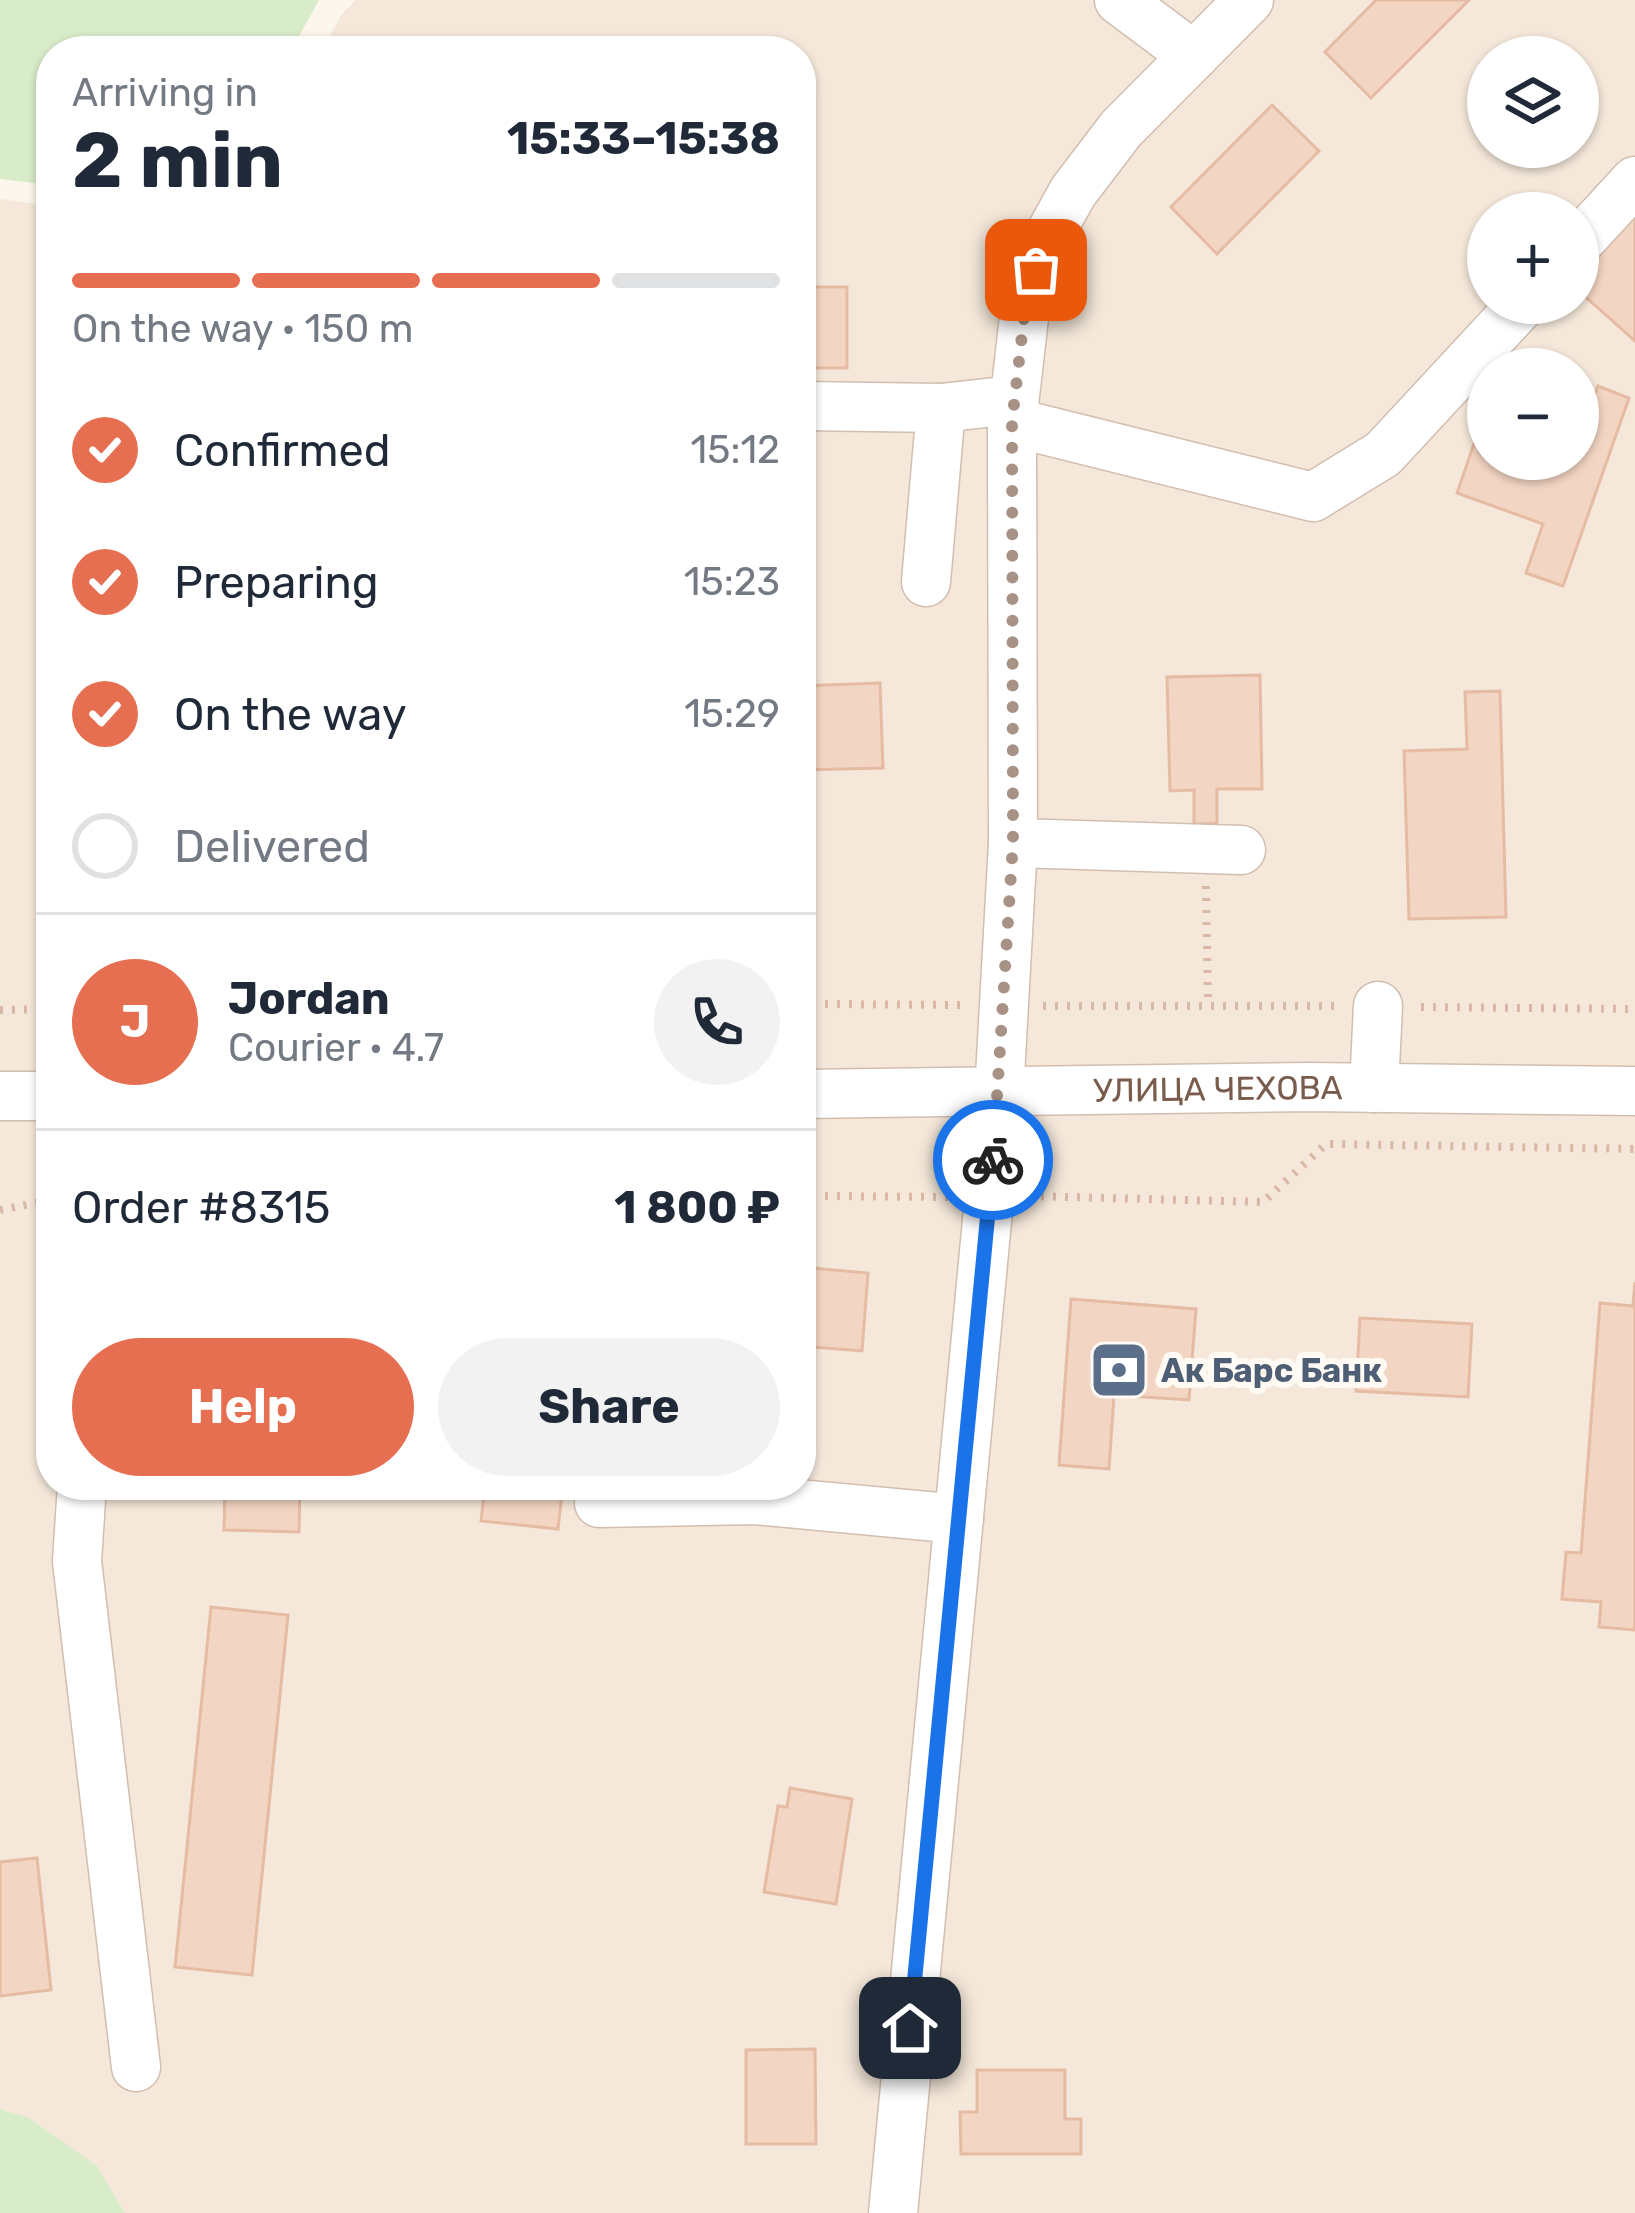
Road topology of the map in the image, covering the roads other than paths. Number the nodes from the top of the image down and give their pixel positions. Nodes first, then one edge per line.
1 (1119, 0) edge
2 (1249, 0) edge
3 (1194, 56) junction
4 (1635, 181) edge
5 (1599, 220) edge
6 (1503, 324) edge
7 (816, 406) edge
8 (940, 408) junction
9 (1012, 411) junction
10 (926, 582) dead end
11 (1013, 842) junction
12 (1223, 849) road end
13 (1378, 1006) road end
14 (1374, 1088) junction
15 (1635, 1091) edge
16 (816, 1094) edge
17 (999, 1094) junction
18 (0, 1096) edge
19 (36, 1096) edge
20 (81, 1500) edge
21 (598, 1503) dead end
22 (959, 1519) junction
23 (136, 2067) dead end
24 (893, 2213) edge

1 - 3 street
2 - 3 street
3 - 9 street
4 - 5 street
6 - 9 street
7 - 8 street
8 - 9 street
8 - 10 street
9 - 11 street
11 - 12 street
11 - 17 street
13 - 14 street
14 - 15 street, УЛИЦА ЧЕХОВА
14 - 17 street, УЛИЦА ЧЕХОВА
16 - 17 street, УЛИЦА ЧЕХОВА
17 - 22 street
18 - 19 street
20 - 23 street
21 - 22 street
22 - 24 street

